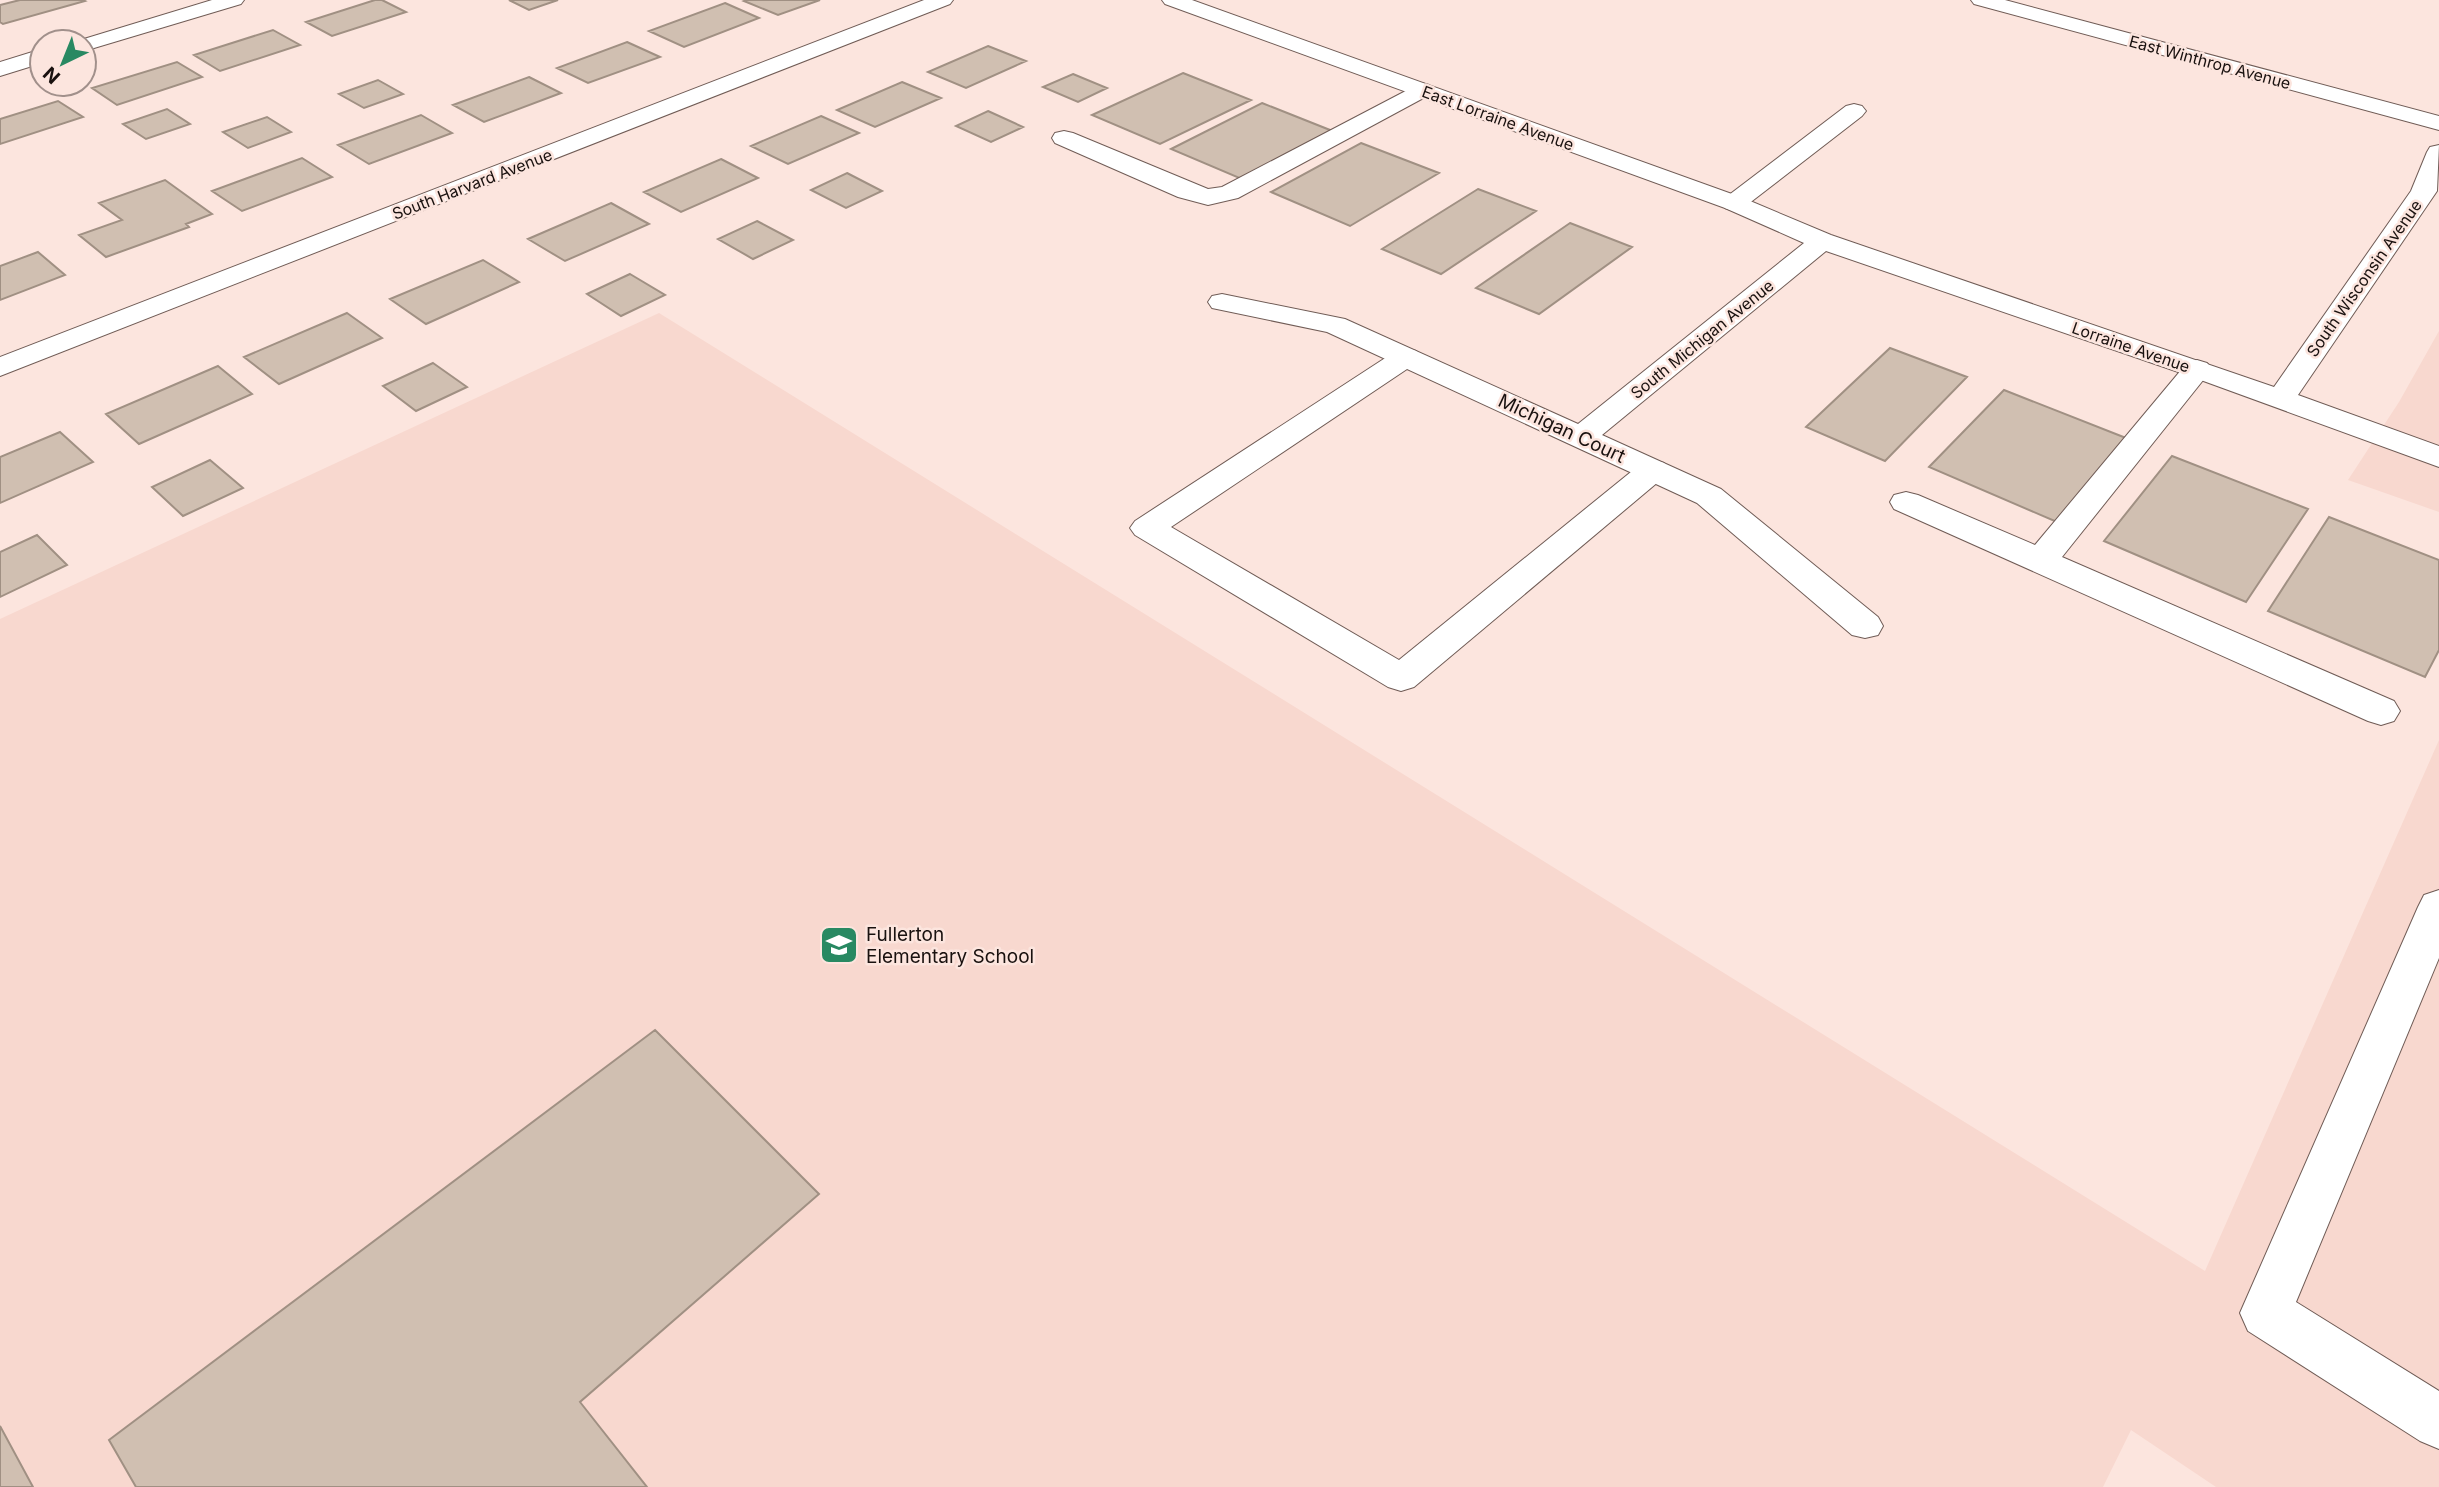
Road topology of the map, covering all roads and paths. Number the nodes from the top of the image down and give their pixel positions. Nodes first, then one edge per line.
1 (233, 0) edge
2 (943, 0) edge
3 (1172, 0) edge
4 (1981, 0) edge
5 (98, 40) edge
6 (28, 60) edge
7 (0, 69) edge
8 (1421, 90) junction
9 (1854, 111) dead end
10 (2439, 123) edge
11 (1064, 138) dead end
12 (2439, 152) edge
13 (2431, 194) edge
14 (1734, 203) junction
15 (1822, 241) junction
16 (1222, 302) dead end
17 (1406, 357) junction
18 (0, 367) edge
19 (2197, 369) junction
20 (2280, 400) junction
21 (1581, 437) junction
22 (2439, 457) edge
23 (1653, 470) junction
24 (1906, 502) dead end
25 (2041, 560) junction
26 (1865, 626) dead end
27 (2381, 711) dead end
28 (2439, 907) edge
29 (2439, 1422) edge

1 - 5 street
2 - 18 street, South Harvard Avenue
3 - 8 street, East Lorraine Avenue
4 - 10 street, East Winthrop Avenue
6 - 7 street
8 - 11 street
8 - 14 street, East Lorraine Avenue
9 - 14 street
12 - 13 street, South Wisconsin Avenue
13 - 20 street, South Wisconsin Avenue
14 - 15 street, East Lorraine Avenue
15 - 19 street, Lorraine Avenue
15 - 21 street, South Michigan Avenue
16 - 17 street, Michigan Court
17 - 21 street, Michigan Court
17 - 23 street
19 - 20 street, Lorraine Avenue
19 - 25 street
20 - 22 street, Lorraine Avenue
21 - 23 street, Michigan Court
23 - 26 street, Michigan Court
24 - 25 street
25 - 27 street
28 - 29 street

